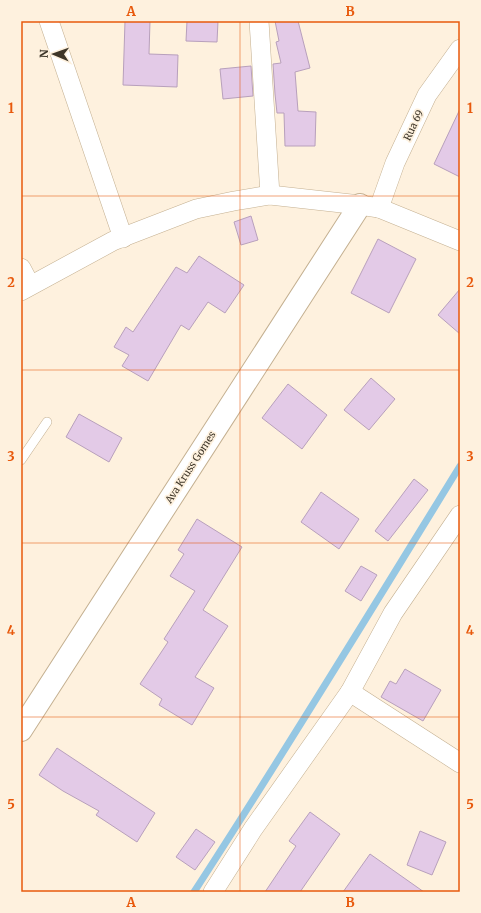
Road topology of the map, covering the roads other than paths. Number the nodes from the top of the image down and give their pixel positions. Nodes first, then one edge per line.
1 (49, 21) edge
2 (258, 21) edge
3 (460, 49) edge
4 (270, 195) junction
5 (369, 206) junction
6 (123, 238) junction
7 (460, 241) edge
8 (21, 268) edge
9 (25, 288) edge
10 (47, 422) dead end
11 (21, 460) edge
12 (460, 515) edge
13 (350, 692) junction
14 (21, 730) edge
15 (460, 763) edge
16 (213, 892) edge

1 - 6 street
2 - 4 street
3 - 5 street, Rua 69
4 - 5 street
4 - 6 street
5 - 7 street
5 - 14 street, Ava Kruss Gomes
6 - 9 street
8 - 9 street
10 - 11 lane
12 - 13 street
13 - 15 street
13 - 16 street

